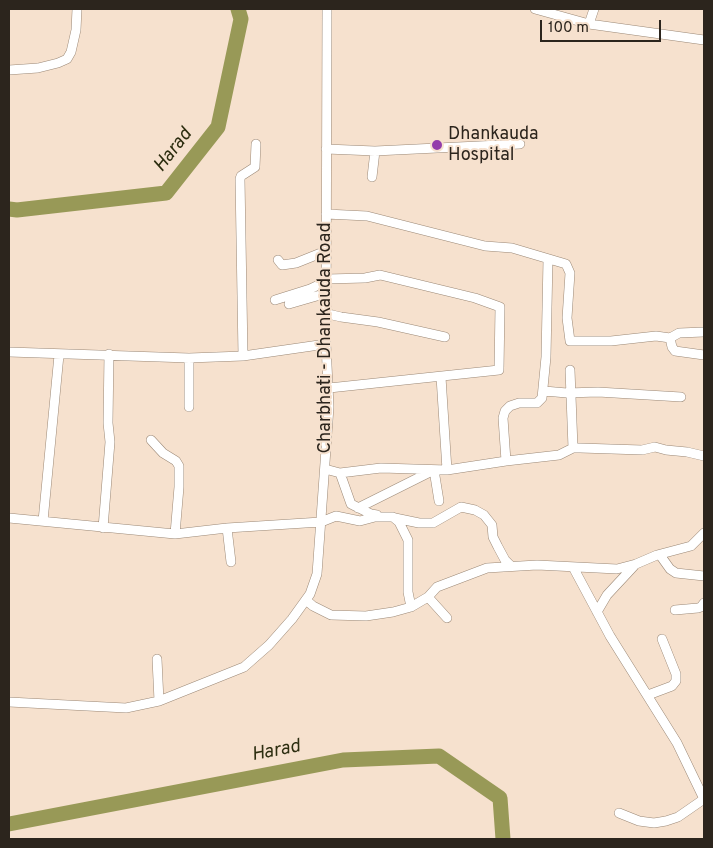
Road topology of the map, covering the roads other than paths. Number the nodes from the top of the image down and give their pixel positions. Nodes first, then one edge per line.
1 (77, 9) edge
2 (327, 9) edge
3 (535, 9) edge
4 (594, 9) edge
5 (550, 11) edge
6 (589, 24) junction
7 (704, 40) edge
8 (9, 70) edge
9 (256, 144) dead end
10 (520, 144) dead end
11 (326, 149) junction
12 (375, 151) junction
13 (372, 177) dead end
14 (326, 214) junction
15 (326, 251) junction
16 (548, 259) junction
17 (278, 260) dead end
18 (327, 280) junction
19 (327, 293) junction
20 (275, 300) dead end
21 (289, 304) dead end
22 (327, 305) junction
23 (704, 332) edge
24 (445, 337) dead end
25 (670, 338) junction
26 (326, 344) junction
27 (9, 352) edge
28 (59, 354) junction
29 (109, 354) junction
30 (704, 354) edge
31 (243, 356) junction
32 (189, 358) junction
33 (570, 370) dead end
34 (441, 377) junction
35 (328, 388) junction
36 (544, 391) junction
37 (570, 393) junction
38 (681, 398) dead end
39 (189, 407) dead end
40 (151, 440) dead end
41 (573, 448) junction
42 (704, 456) edge
43 (506, 460) junction
44 (325, 469) junction
45 (434, 470) junction
46 (447, 470) junction
47 (340, 473) junction
48 (439, 501) dead end
49 (355, 506) junction
50 (344, 517) junction
51 (390, 517) junction
52 (9, 518) edge
53 (43, 521) junction
54 (321, 522) junction
55 (103, 528) junction
56 (227, 528) junction
57 (704, 533) edge
58 (175, 534) junction
59 (660, 555) junction
60 (230, 562) dead end
61 (636, 564) junction
62 (511, 566) junction
63 (573, 567) junction
64 (704, 576) edge
65 (428, 597) junction
66 (306, 600) junction
67 (704, 603) edge
68 (411, 607) junction
69 (675, 610) dead end
70 (597, 612) junction
71 (447, 618) dead end
72 (662, 639) dead end
73 (157, 659) dead end
74 (648, 695) junction
75 (159, 701) junction
76 (9, 702) edge
77 (704, 799) edge
78 (619, 813) dead end

1 - 8 street
2 - 11 street, Charbhati - Dhankauda Road
3 - 5 street
4 - 6 street
5 - 6 street
6 - 7 street
9 - 31 street
10 - 12 street
11 - 12 street
11 - 14 street, Charbhati - Dhankauda Road
12 - 13 street
14 - 15 street, Charbhati - Dhankauda Road
14 - 16 street
15 - 17 street
15 - 18 street, Charbhati - Dhankauda Road
16 - 25 street
16 - 36 street
18 - 19 street, Charbhati - Dhankauda Road
18 - 20 street
18 - 34 street
19 - 21 street
19 - 22 street, Charbhati - Dhankauda Road
22 - 24 street
22 - 26 street, Charbhati - Dhankauda Road
23 - 25 street
25 - 30 street
26 - 31 street
26 - 35 street, Charbhati - Dhankauda Road
27 - 28 street
28 - 29 street
28 - 53 street
29 - 32 street
29 - 55 street
31 - 32 street
32 - 39 street
33 - 37 street
34 - 35 street
34 - 46 street
35 - 44 street, Charbhati - Dhankauda Road
36 - 37 street
36 - 43 street
37 - 38 street
37 - 41 street
40 - 58 street
41 - 42 street
41 - 43 street
43 - 46 street
44 - 47 street
44 - 54 street, Charbhati - Dhankauda Road
45 - 46 street
45 - 47 street
45 - 48 street
45 - 49 street
47 - 49 street
49 - 50 street
49 - 51 street
50 - 51 street
50 - 54 street
51 - 62 street
51 - 68 street
52 - 53 street
53 - 55 street
54 - 56 street
54 - 66 street, Charbhati - Dhankauda Road
55 - 58 street
56 - 58 street
56 - 60 street
57 - 59 street
59 - 61 street
59 - 64 street
61 - 63 street
61 - 70 street
62 - 63 street
62 - 65 street
63 - 70 street
65 - 68 street
65 - 71 street
66 - 68 street
66 - 75 street, Charbhati - Dhankauda Road
67 - 69 street
70 - 74 street
72 - 74 street
73 - 75 street
74 - 77 street
75 - 76 street, Charbhati - Dhankauda Road
77 - 78 street

